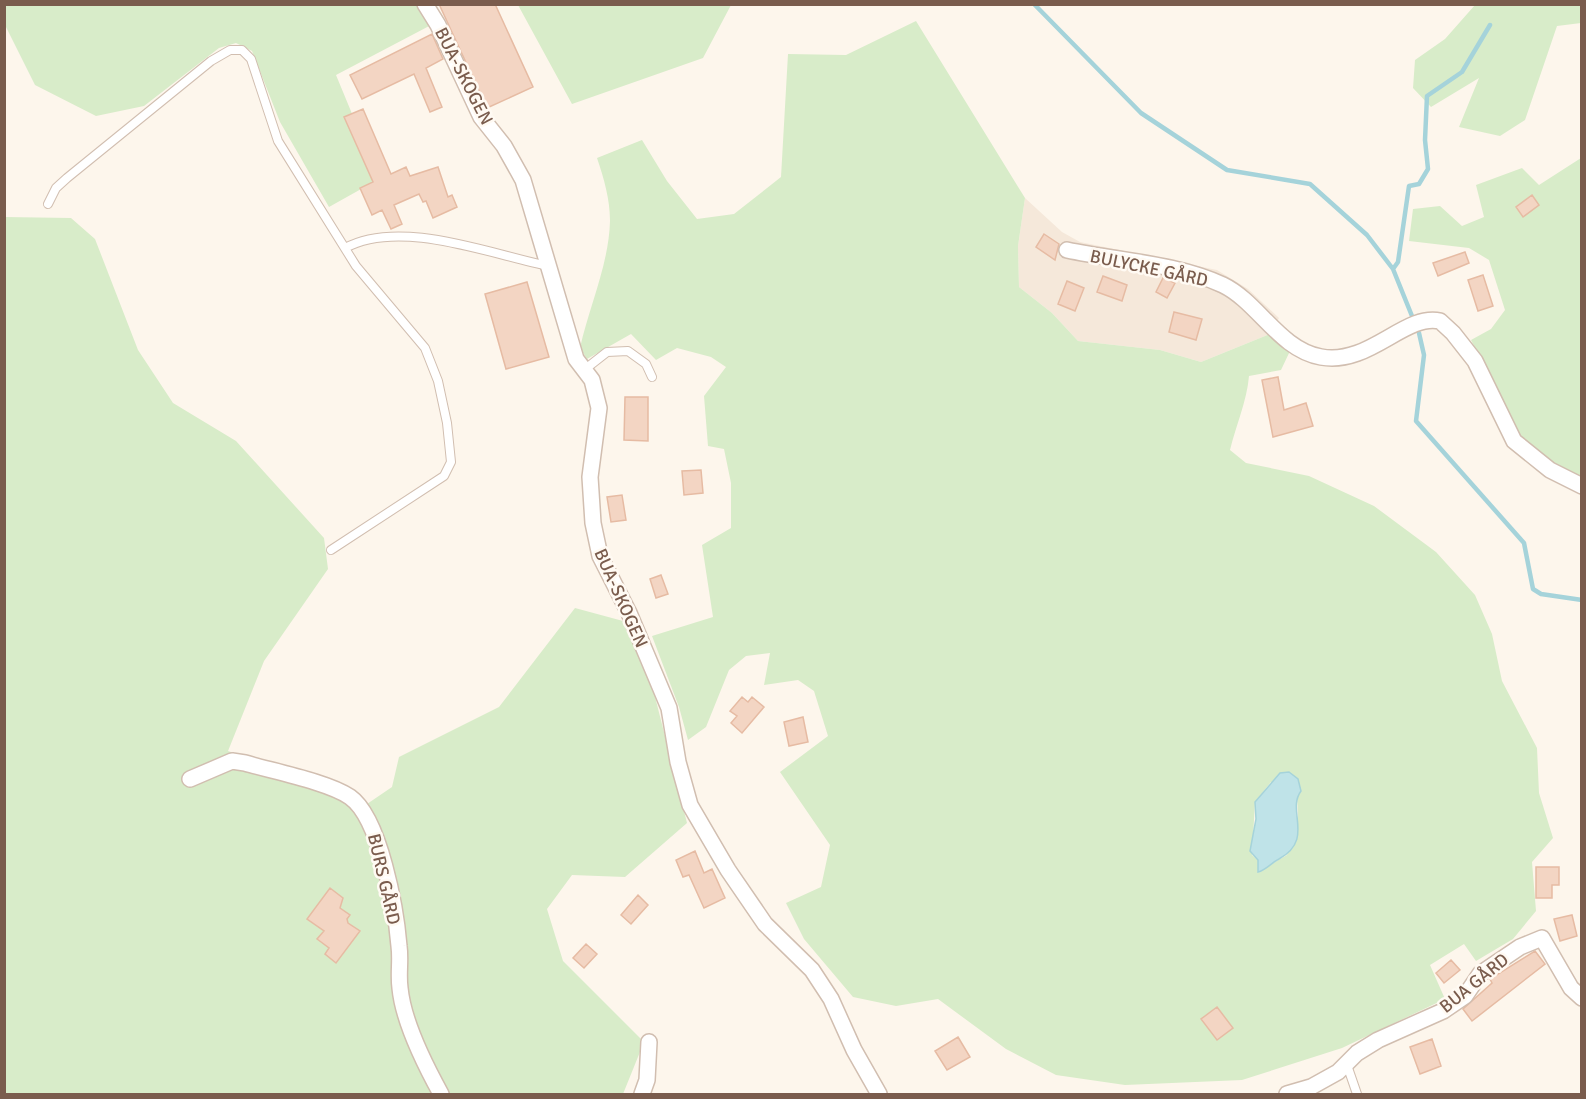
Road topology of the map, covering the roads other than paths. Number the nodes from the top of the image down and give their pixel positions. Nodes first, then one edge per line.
1 (425, 4) edge
2 (48, 204) dead end
3 (345, 248) junction
4 (1067, 250) dead end
5 (550, 267) junction
6 (584, 370) junction
7 (652, 377) dead end
8 (1581, 486) edge
9 (331, 550) dead end
10 (190, 779) dead end
11 (1581, 998) edge
12 (649, 1042) dead end
13 (1347, 1065) junction
14 (441, 1095) edge
15 (642, 1095) edge
16 (879, 1095) edge
17 (1287, 1095) edge
18 (1357, 1095) edge

1 - 5 street, BUA-SKOGEN
2 - 3 lane
3 - 5 lane
3 - 9 lane
4 - 8 street, BULYCKE GÅRD
5 - 6 street, BUA-SKOGEN
6 - 7 lane
6 - 16 street, BUA-SKOGEN
10 - 14 street, BURS GÅRD
11 - 13 street, BUA GÅRD
12 - 15 street
13 - 17 street, BUA GÅRD
13 - 18 lane

